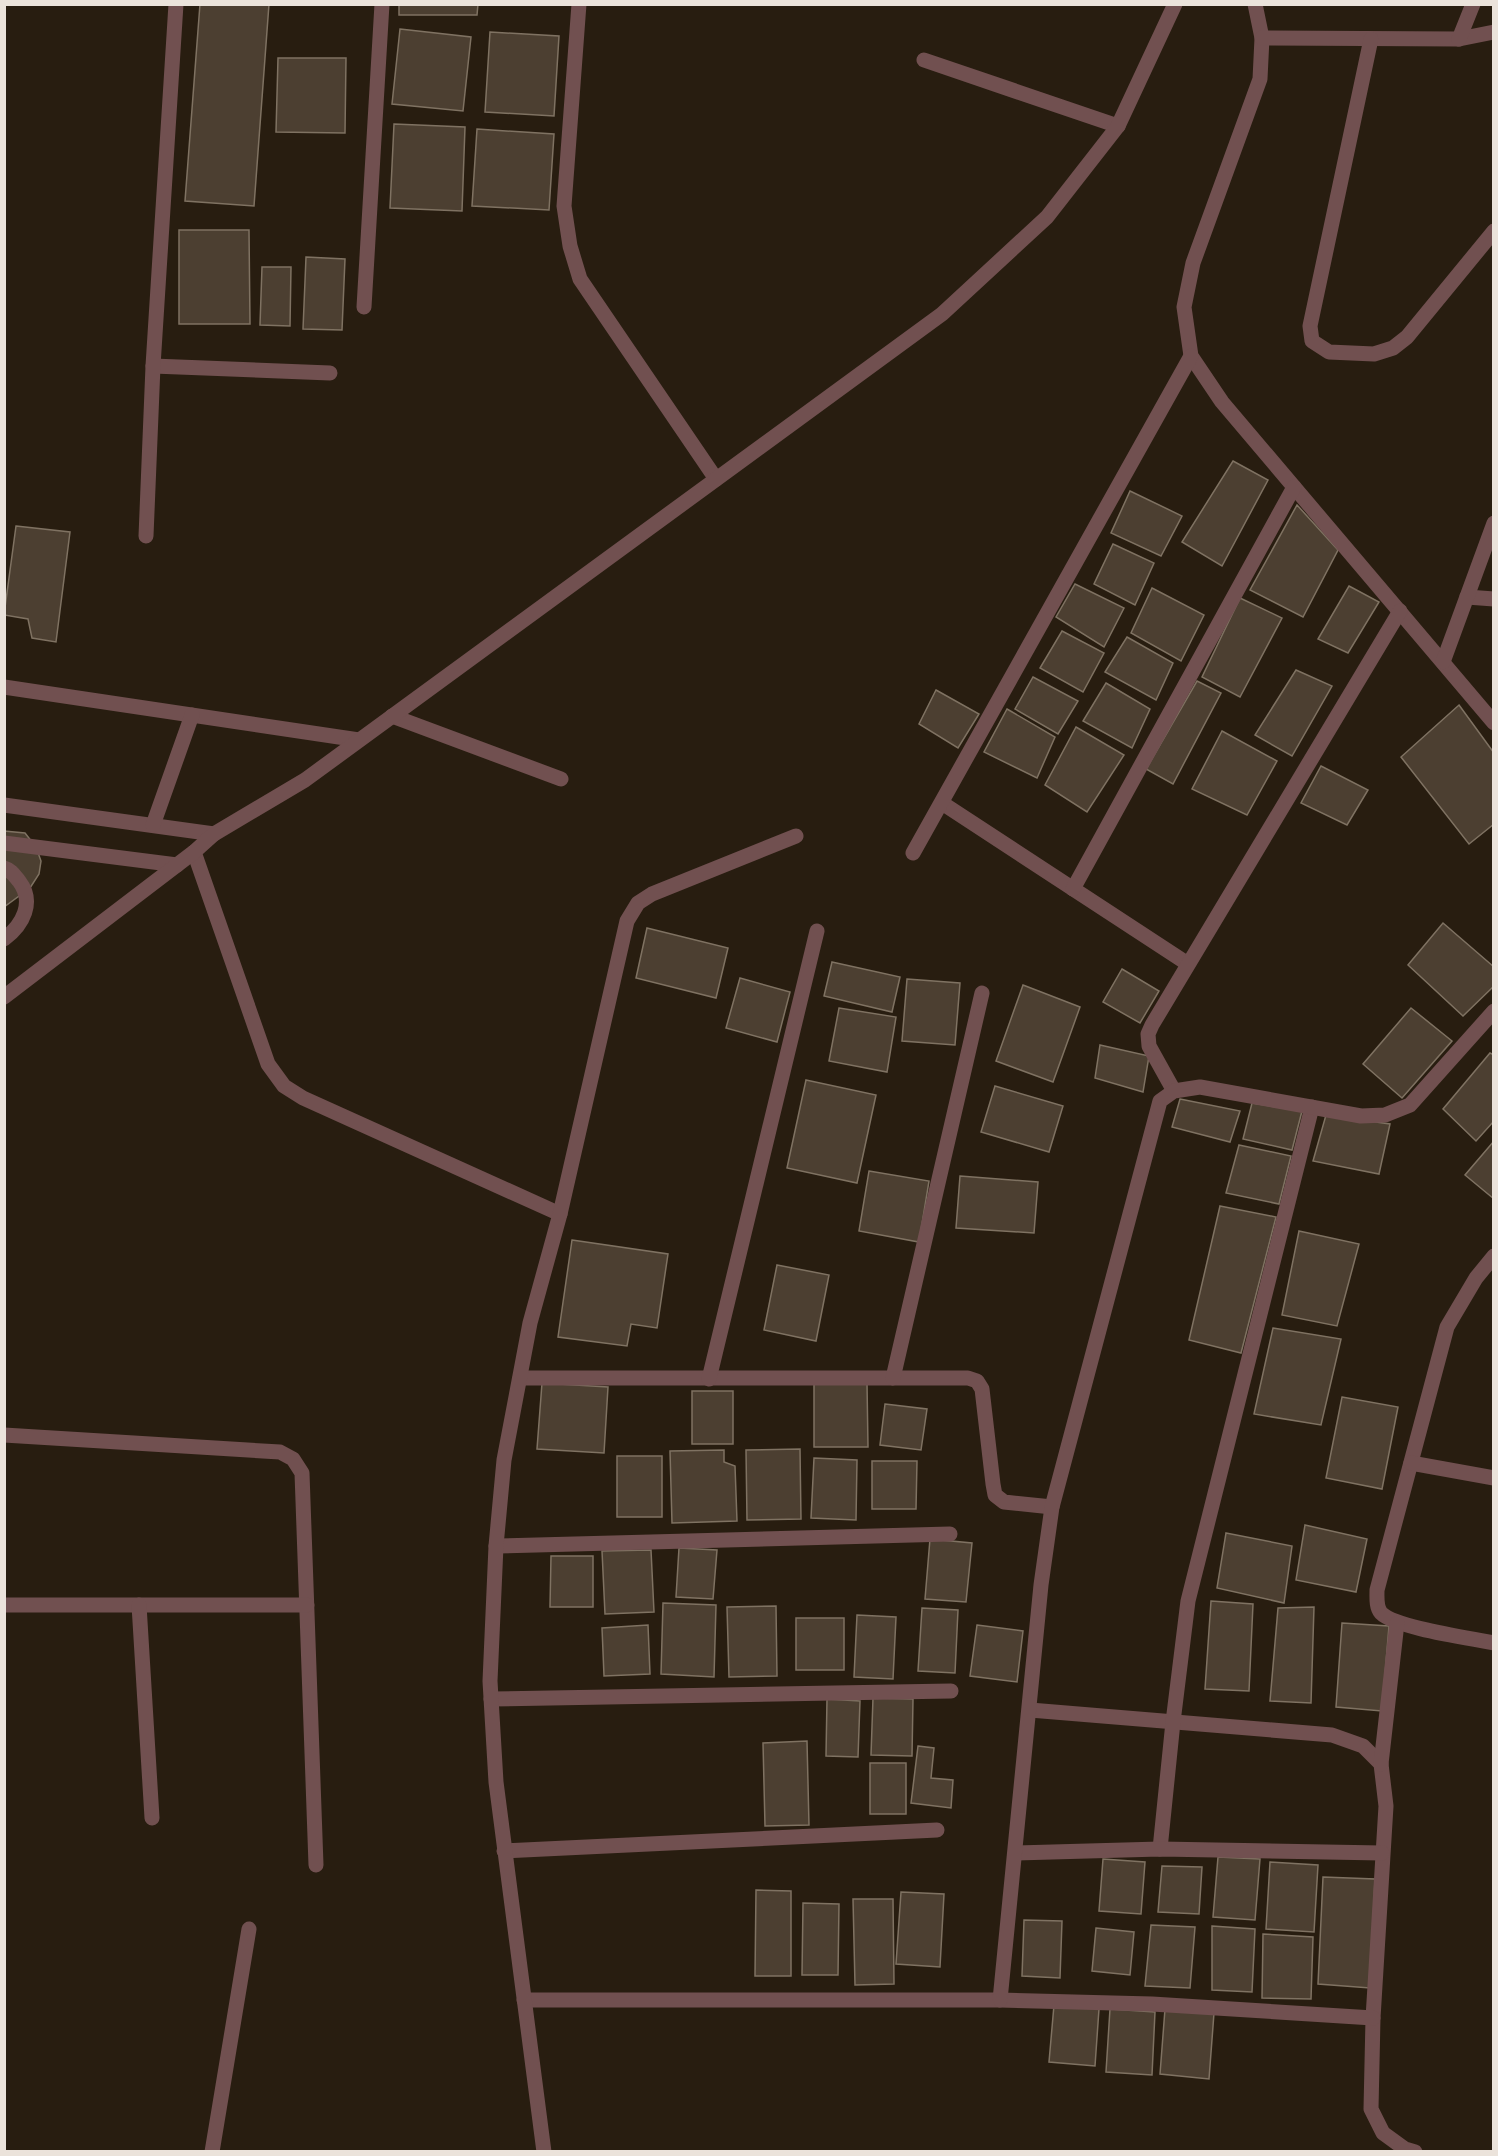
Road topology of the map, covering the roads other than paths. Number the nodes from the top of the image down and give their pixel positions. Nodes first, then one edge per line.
1 (176, 4) edge
2 (382, 4) edge
3 (579, 4) edge
4 (1256, 4) edge
5 (1473, 4) edge
6 (1171, 5) edge
7 (1494, 32) edge
8 (1262, 38) junction
9 (1371, 39) junction
10 (1459, 39) junction
11 (924, 60) dead end
12 (1118, 126) junction
13 (1494, 231) edge
14 (364, 307) dead end
15 (1191, 357) junction
16 (153, 366) junction
17 (330, 373) dead end
18 (716, 479) junction
19 (1294, 487) junction
20 (1494, 523) edge
21 (146, 536) dead end
22 (1467, 597) junction
23 (1494, 599) edge
24 (1400, 611) junction
25 (1443, 662) junction
26 (4, 687) edge
27 (192, 715) junction
28 (393, 716) junction
29 (1494, 723) edge
30 (359, 740) junction
31 (561, 779) dead end
32 (942, 803) junction
33 (4, 805) edge
34 (153, 825) junction
35 (214, 834) junction
36 (796, 836) dead end
37 (4, 843) edge
38 (194, 852) junction
39 (913, 853) dead end
40 (177, 865) junction
41 (4, 868) edge
42 (1073, 889) junction
43 (817, 931) dead end
44 (4, 939) edge
45 (1188, 964) junction
46 (982, 993) dead end
47 (4, 997) edge
48 (1494, 1011) edge
49 (1174, 1091) junction
50 (1312, 1107) junction
51 (560, 1214) junction
52 (1494, 1256) edge
53 (519, 1378) junction
54 (709, 1378) junction
55 (893, 1378) junction
56 (4, 1435) edge
57 (1411, 1463) junction
58 (1494, 1478) edge
59 (1053, 1507) junction
60 (950, 1534) dead end
61 (496, 1546) junction
62 (4, 1605) edge
63 (139, 1605) junction
64 (307, 1605) junction
65 (1397, 1623) junction
66 (1494, 1643) edge
67 (951, 1690) dead end
68 (491, 1699) junction
69 (1030, 1710) junction
70 (1173, 1722) junction
71 (1381, 1764) junction
72 (152, 1818) dead end
73 (937, 1830) dead end
74 (1160, 1849) junction
75 (504, 1851) junction
76 (1016, 1852) junction
77 (1382, 1852) junction
78 (316, 1865) dead end
79 (249, 1929) dead end
80 (524, 2000) junction
81 (1000, 2000) junction
82 (1373, 2018) junction
83 (212, 2151) edge
84 (544, 2151) edge
85 (1408, 2151) edge

1 - 16 street
2 - 14 street
3 - 18 street
4 - 8 street
5 - 10 street
6 - 12 street
7 - 10 street
8 - 9 street
8 - 15 street
9 - 10 street
9 - 13 street
11 - 12 street
12 - 18 street
15 - 19 street
15 - 32 street
16 - 17 street
16 - 21 street
18 - 28 street
19 - 24 street
19 - 42 street
20 - 22 street
22 - 23 street
22 - 25 street
24 - 25 street
24 - 45 street
25 - 29 street
26 - 27 street
27 - 30 street
27 - 34 street
28 - 30 street
28 - 31 street
30 - 35 street
32 - 39 street
32 - 42 street
33 - 34 street
34 - 35 street
35 - 38 street
36 - 51 street
37 - 40 street
38 - 40 street
38 - 51 street
40 - 47 street
41 - 44 street
42 - 45 street
43 - 54 street
45 - 49 street
46 - 55 street
48 - 50 street
49 - 50 street
49 - 59 street
50 - 70 street
51 - 53 street
52 - 57 street
53 - 54 street
53 - 61 street
54 - 55 street
55 - 59 street
56 - 64 street
57 - 58 street
57 - 65 street
59 - 69 street
60 - 61 street
61 - 68 street
62 - 63 street
63 - 64 street
63 - 72 street
64 - 78 street
65 - 66 street
65 - 71 street
67 - 68 street
68 - 75 street
69 - 70 street
69 - 76 street
70 - 71 street
70 - 74 street
71 - 77 street
73 - 75 street
74 - 76 street
74 - 77 street
75 - 80 street
76 - 81 street
77 - 82 street
79 - 83 street
80 - 81 street
80 - 84 street
81 - 82 street
82 - 85 street

